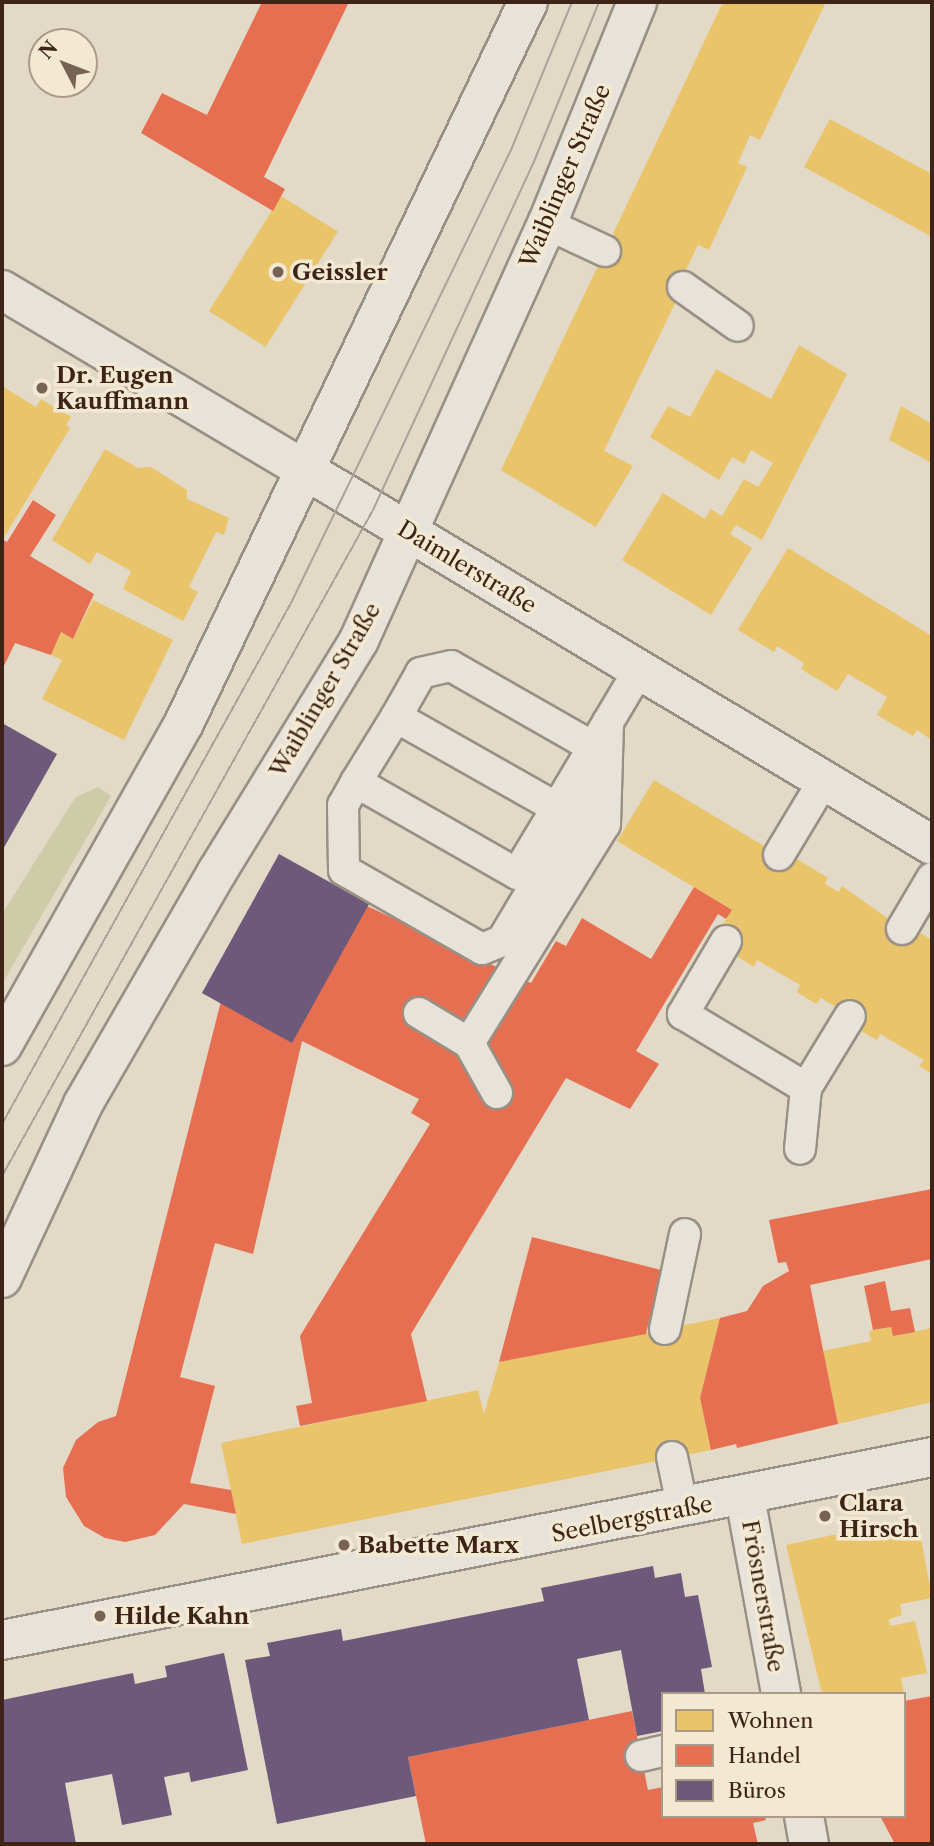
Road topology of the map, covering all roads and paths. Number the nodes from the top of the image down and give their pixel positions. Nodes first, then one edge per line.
1 (528, 2) edge
2 (637, 2) edge
3 (547, 224) junction
4 (605, 251) dead end
5 (683, 287) dead end
6 (2, 290) edge
7 (738, 326) dead end
8 (307, 471) junction
9 (409, 532) junction
10 (639, 670) junction
11 (396, 717) junction
12 (601, 734) junction
13 (824, 780) junction
14 (356, 782) junction
15 (557, 808) junction
16 (932, 845) edge
17 (779, 855) dead end
18 (932, 878) edge
19 (902, 929) dead end
20 (726, 941) dead end
21 (419, 1013) dead end
22 (850, 1016) dead end
23 (470, 1043) junction
24 (2, 1046) edge
25 (806, 1088) junction
26 (497, 1093) dead end
27 (800, 1149) dead end
28 (685, 1234) dead end
29 (2, 1278) edge
30 (665, 1329) dead end
31 (672, 1457) dead end
32 (932, 1457) edge
33 (745, 1497) junction
34 (683, 1509) junction
35 (2, 1640) edge
36 (781, 1692) edge
37 (804, 1818) edge
38 (809, 1844) edge

1 - 8 main road
2 - 3 main road, Waiblinger Straße
3 - 4 lane
3 - 9 main road, Waiblinger Straße
5 - 7 lane
6 - 8 main road, Daimlerstraße
8 - 9 main road, Daimlerstraße
8 - 24 main road
9 - 10 main road, Daimlerstraße
9 - 29 main road, Waiblinger Straße
10 - 12 lane
10 - 13 main road, Daimlerstraße
11 - 12 lane
11 - 14 lane
11 - 15 lane
12 - 14 lane
12 - 15 lane
12 - 23 lane
13 - 16 main road, Daimlerstraße
13 - 17 lane
14 - 15 lane
18 - 19 lane
20 - 25 lane
21 - 23 lane
22 - 25 lane
23 - 26 lane
25 - 27 lane
28 - 30 lane
31 - 34 lane
32 - 33 main road, Seelbergstraße
33 - 34 main road, Seelbergstraße
33 - 36 main road, Frösnerstraße
34 - 35 main road, Seelbergstraße
37 - 38 main road

